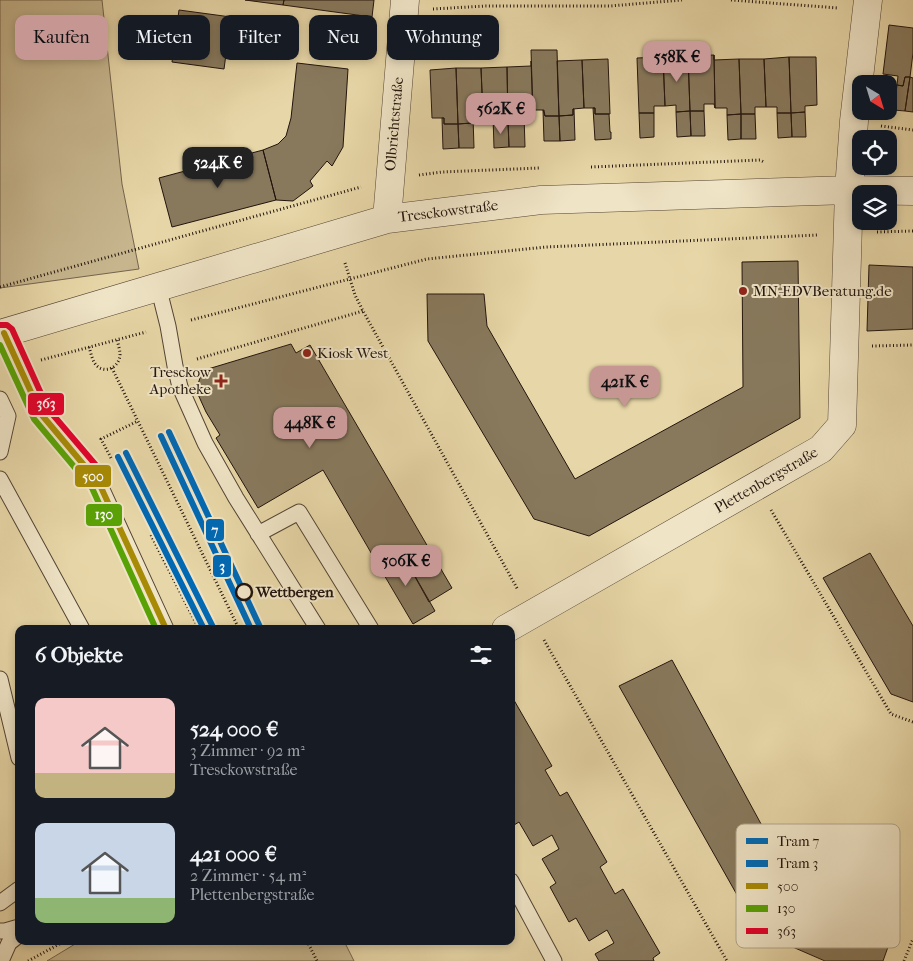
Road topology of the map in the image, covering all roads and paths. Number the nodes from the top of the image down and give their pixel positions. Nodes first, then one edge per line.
1 (682, 0) edge
2 (731, 0) edge
3 (867, 5) edge
4 (404, 6) edge
5 (848, 190) junction
6 (913, 191) edge
7 (386, 219) junction
8 (913, 231) edge
9 (848, 234) junction
10 (158, 286) junction
11 (363, 311) dead end
12 (168, 326) junction
13 (2, 334) edge
14 (117, 339) junction
15 (913, 345) edge
16 (844, 346) junction
17 (89, 347) junction
18 (175, 366) junction
19 (19, 367) junction
20 (112, 368) junction
21 (0, 399) edge
22 (138, 421) junction
23 (0, 452) edge
24 (113, 462) dead end
25 (0, 479) edge
26 (756, 486) junction
27 (149, 532) dead end
28 (258, 534) junction
29 (80, 625) edge
30 (164, 625) edge
31 (198, 625) edge
32 (237, 625) edge
33 (315, 625) edge
34 (369, 625) edge
35 (513, 625) edge
36 (0, 679) edge
37 (913, 722) edge
38 (15, 741) edge
39 (515, 888) edge
40 (15, 892) edge
41 (0, 903) edge
42 (15, 928) edge
43 (0, 931) edge
44 (15, 938) edge
45 (913, 939) edge
46 (57, 945) edge
47 (309, 945) edge
48 (1, 961) edge
49 (28, 961) edge
50 (317, 961) edge
51 (554, 961) edge
52 (904, 961) edge

1 - 4 path
2 - 3 path
3 - 5 street, Plettenbergstraße
4 - 7 street, Olbrichtstraße
5 - 6 street, Tresckowstraße
5 - 7 street, Tresckowstraße
5 - 9 street, Plettenbergstraße
7 - 10 street, Tresckowstraße
8 - 9 path
9 - 12 path
9 - 16 street, Plettenbergstraße
10 - 12 lane
10 - 13 street, Tresckowstraße
11 - 18 path
12 - 14 path
12 - 18 lane
13 - 19 lane
14 - 17 path
14 - 20 path
15 - 16 path
16 - 26 street, Plettenbergstraße
17 - 19 path
17 - 20 path
18 - 28 lane
19 - 30 lane
20 - 22 path
21 - 23 lane
22 - 24 path
22 - 32 path
25 - 29 lane
26 - 35 street, Plettenbergstraße
26 - 37 path
27 - 31 path
28 - 33 lane
28 - 34 lane
36 - 38 lane
39 - 51 lane
40 - 41 lane
42 - 43 lane
44 - 48 lane
45 - 52 path
46 - 49 path
47 - 50 path

